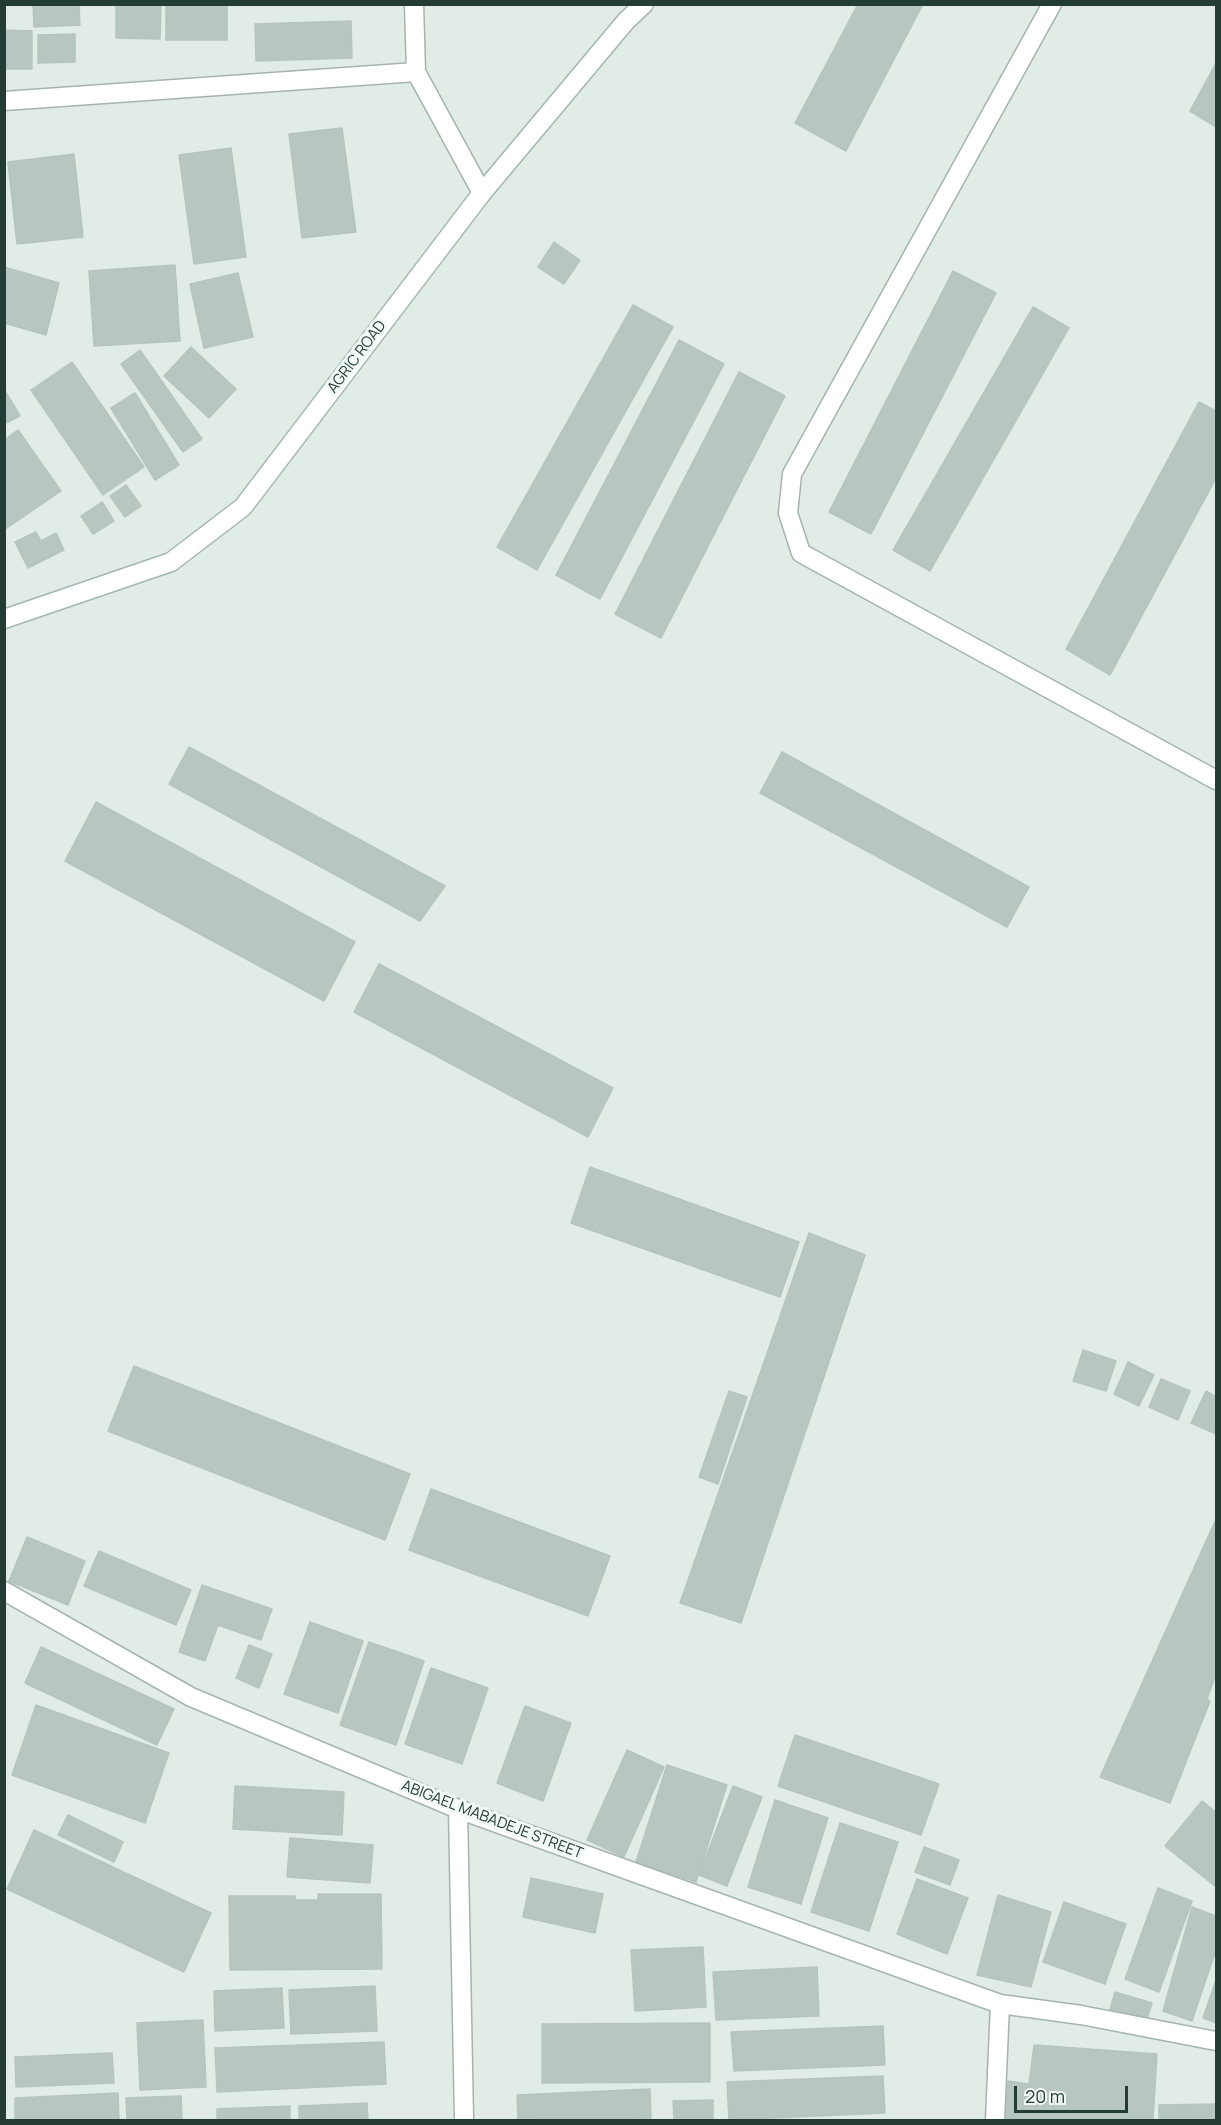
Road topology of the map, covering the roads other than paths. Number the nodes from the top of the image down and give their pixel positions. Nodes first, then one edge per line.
1 (414, 4) edge
2 (644, 4) edge
3 (1052, 4) edge
4 (416, 72) junction
5 (4, 101) edge
6 (482, 193) junction
7 (4, 619) edge
8 (1216, 780) edge
9 (4, 1591) edge
10 (458, 1809) junction
11 (1000, 2004) junction
12 (1216, 2041) edge
13 (464, 2121) edge
14 (995, 2121) edge

1 - 4 street
2 - 6 street, AGRIC ROAD
3 - 8 street
4 - 5 street
4 - 6 street
6 - 7 street, AGRIC ROAD
9 - 10 street, ABIGAEL MABADEJE STREET
10 - 11 street, ABIGAEL MABADEJE STREET
10 - 13 street
11 - 12 street, ABIGAEL MABADEJE STREET
11 - 14 street

